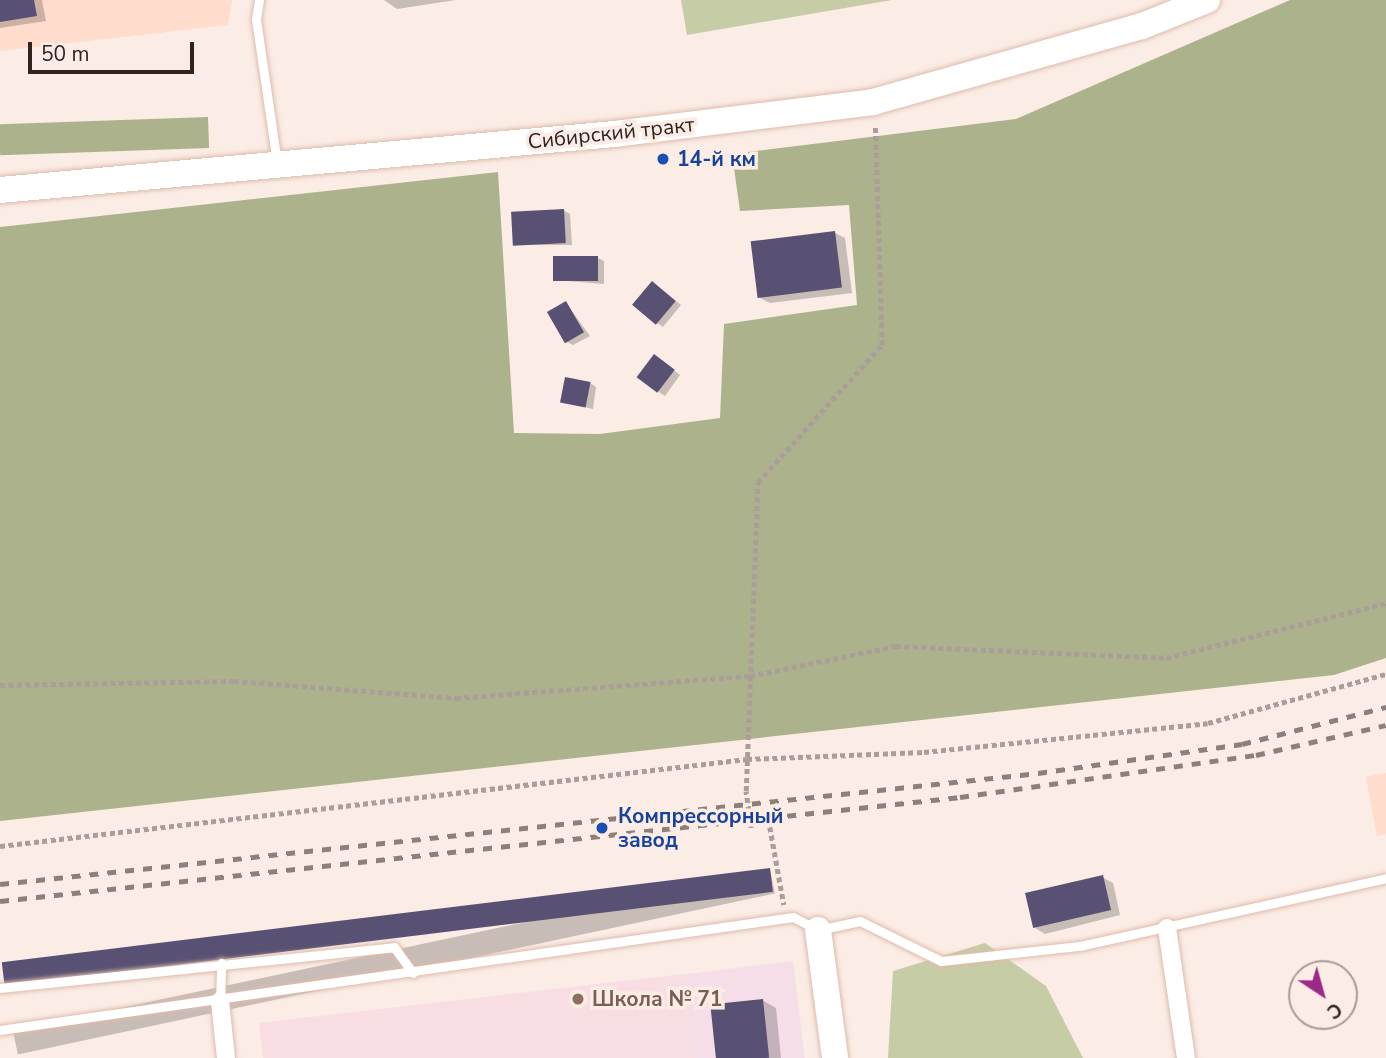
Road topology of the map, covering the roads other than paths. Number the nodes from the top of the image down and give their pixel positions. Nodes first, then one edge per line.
1 (259, 0) edge
2 (1207, 0) edge
3 (277, 165) junction
4 (0, 190) edge
5 (1386, 878) edge
6 (1167, 928) junction
7 (818, 930) junction
8 (221, 963) junction
9 (412, 973) junction
10 (0, 988) edge
11 (220, 1001) junction
12 (0, 1030) edge
13 (226, 1058) edge
14 (835, 1058) edge
15 (1186, 1058) edge

1 - 3 lane
2 - 3 main road, Сибирский тракт
3 - 4 main road, Сибирский тракт
5 - 6 lane
6 - 7 lane
6 - 15 street
7 - 9 lane
7 - 14 main road
8 - 9 lane
8 - 10 lane
8 - 11 lane
9 - 11 lane
11 - 12 lane
11 - 13 street

